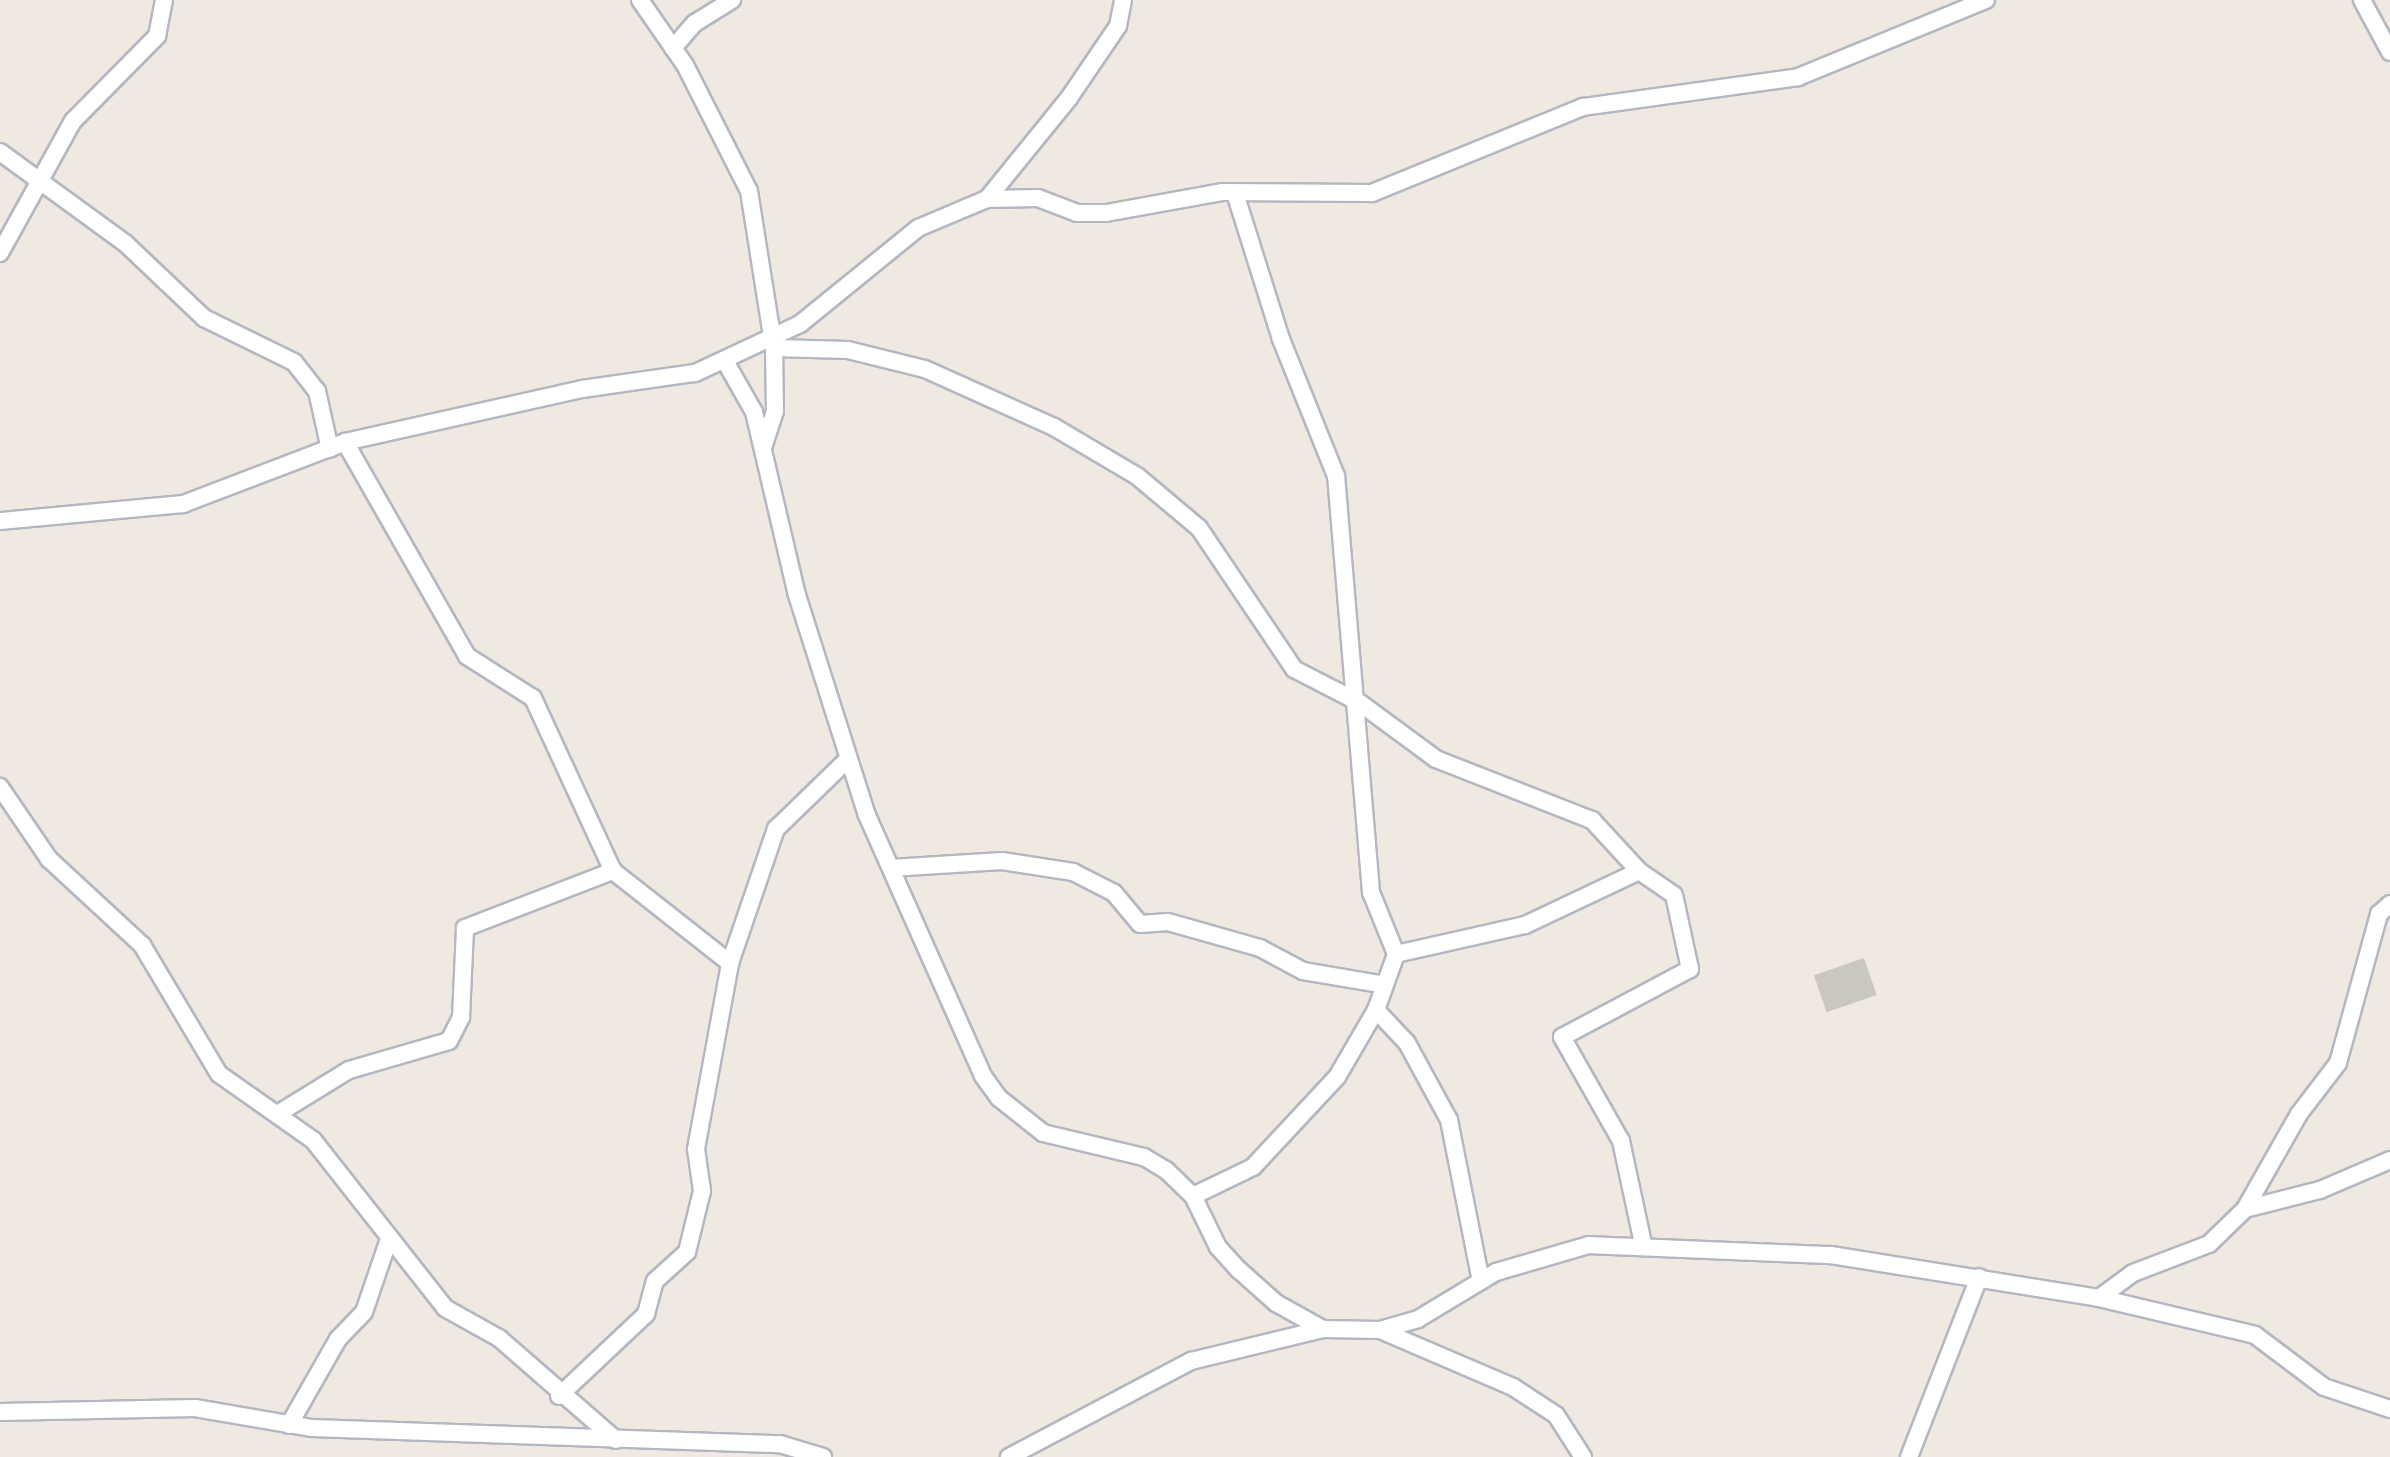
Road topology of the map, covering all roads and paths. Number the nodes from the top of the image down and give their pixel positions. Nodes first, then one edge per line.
1 (164, 0) edge
2 (640, 0) edge
3 (732, 0) edge
4 (1123, 0) edge
5 (1986, 0) edge
6 (2362, 0) edge
7 (673, 48) junction
8 (2390, 52) edge
9 (0, 152) edge
10 (39, 174) junction
11 (1235, 193) junction
12 (987, 199) junction
13 (0, 253) edge
14 (773, 344) junction
15 (725, 361) junction
16 (337, 446) junction
17 (763, 450) junction
18 (0, 521) edge
19 (1360, 703) junction
20 (847, 760) junction
21 (0, 787) edge
22 (891, 868) junction
23 (613, 871) junction
24 (1639, 871) junction
25 (2390, 904) edge
26 (1396, 954) junction
27 (730, 963) junction
28 (1385, 985) junction
29 (1376, 1010) junction
30 (279, 1113) junction
31 (2390, 1160) edge
32 (1193, 1196) junction
33 (2245, 1209) junction
34 (389, 1239) junction
35 (1643, 1244) junction
36 (1979, 1277) junction
37 (1481, 1281) junction
38 (2099, 1298) junction
39 (1323, 1329) junction
40 (1380, 1330) junction
41 (559, 1396) junction
42 (2390, 1409) edge
43 (0, 1412) edge
44 (289, 1425) junction
45 (616, 1440) junction
46 (823, 1457) edge
47 (1009, 1457) edge
48 (1583, 1457) edge
49 (1909, 1457) edge

1 - 10 street
2 - 7 street
3 - 7 street
4 - 12 street
5 - 11 street
6 - 8 street
7 - 14 street
9 - 10 street
10 - 13 street
10 - 16 street
11 - 12 street
11 - 19 street
12 - 14 street
14 - 15 street
14 - 17 street
14 - 19 street
15 - 16 street
15 - 17 street
16 - 18 street
16 - 23 street
17 - 20 street
19 - 24 street
19 - 26 street
20 - 22 street
20 - 27 street
21 - 30 street
22 - 28 street
22 - 32 street
23 - 27 street
23 - 30 street
24 - 26 street
24 - 35 street
25 - 33 street
26 - 28 street
27 - 41 street
28 - 29 street
29 - 32 street
29 - 37 street
30 - 34 street
31 - 33 street
32 - 39 street
33 - 38 street
34 - 41 street
34 - 44 street
35 - 36 street
35 - 37 street
36 - 38 street
36 - 49 street
37 - 40 street
38 - 42 street
39 - 40 street
39 - 47 street
40 - 48 street
41 - 45 street
43 - 44 street
44 - 45 street
45 - 46 street

